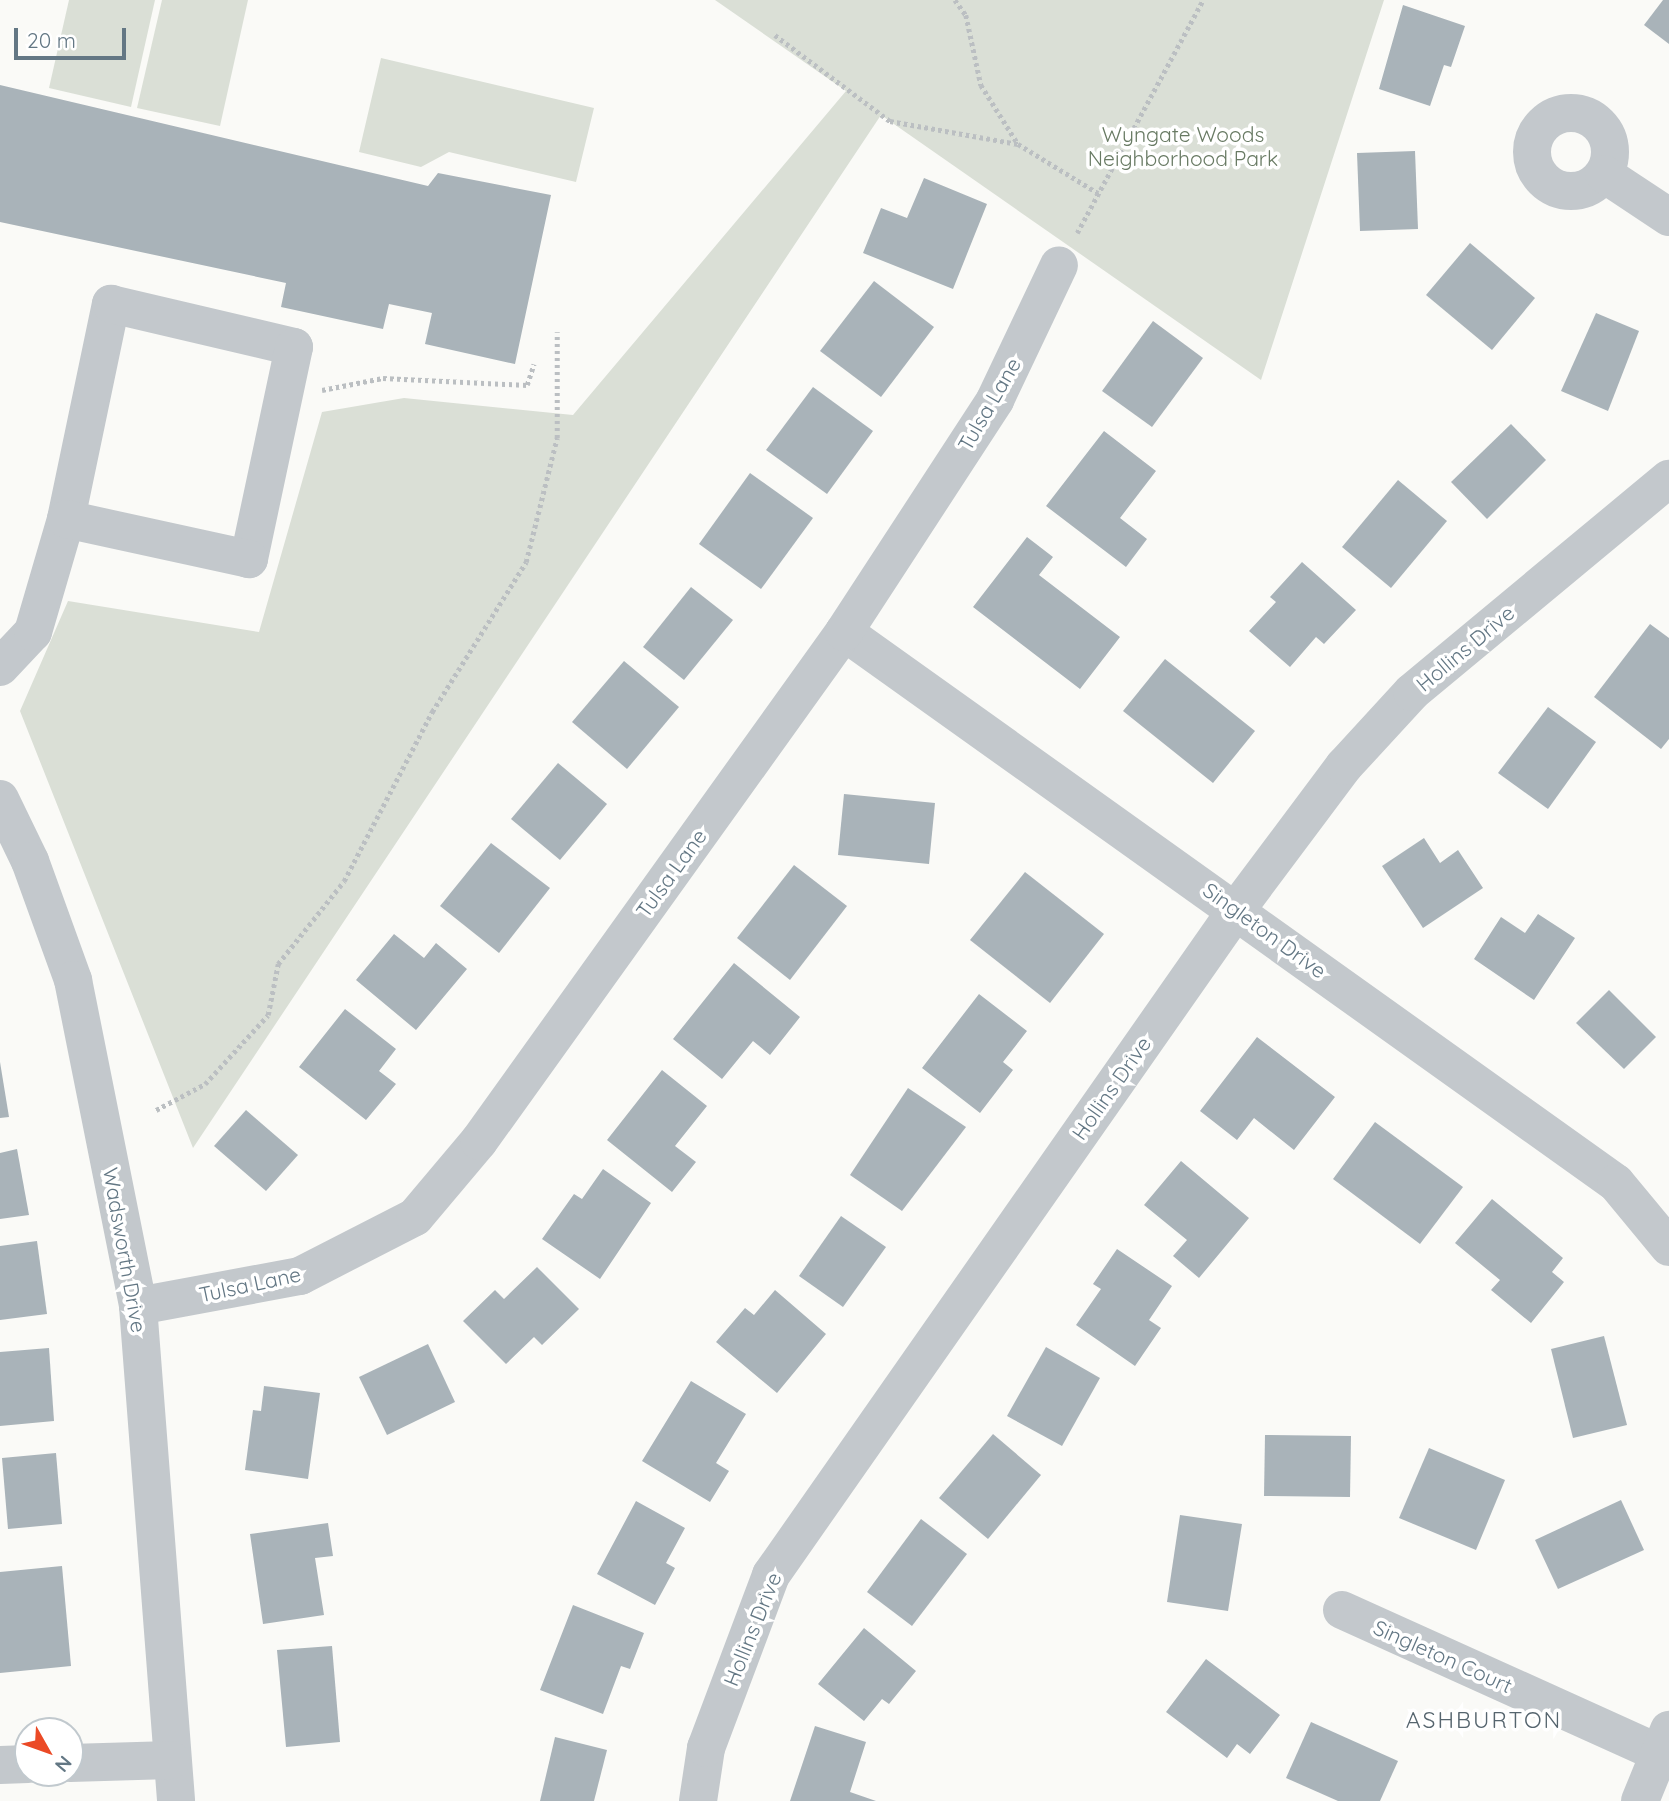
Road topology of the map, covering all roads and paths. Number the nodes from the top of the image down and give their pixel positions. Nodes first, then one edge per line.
1 (955, 0) edge
2 (1203, 0) edge
3 (775, 35) dead end
4 (1018, 144) junction
5 (1604, 174) dead end
6 (1098, 193) junction
7 (1669, 217) edge
8 (1059, 265) joint
9 (557, 332) dead end
10 (534, 364) dead end
11 (284, 398) junction
12 (1669, 479) edge
13 (66, 519) junction
14 (844, 632) junction
15 (0, 667) edge
16 (0, 799) edge
17 (1237, 909) junction
18 (156, 1110) dead end
19 (1669, 1247) edge
20 (138, 1306) junction
21 (1342, 1610) dead end
22 (1664, 1741) edge
23 (171, 1760) junction
24 (84, 1763) edge
25 (176, 1801) edge
26 (698, 1801) edge
27 (1640, 1801) edge

1 - 4 path
2 - 6 path
3 - 4 path
4 - 6 path
5 - 7 street
6 - 8 path
8 - 14 street, Tulsa Lane
9 - 18 path
10 - 11 path
11 - 13 street
11 - 13 street
12 - 17 street, Hollins Drive
13 - 15 street
14 - 17 street, Singleton Drive
14 - 20 street, Tulsa Lane
16 - 20 street, Wadsworth Drive
17 - 19 street, Singleton Drive
17 - 26 street, Hollins Drive
20 - 23 street, Wadsworth Drive
21 - 22 street, Singleton Court
22 - 27 street
23 - 24 street
23 - 25 street, Wadsworth Drive

